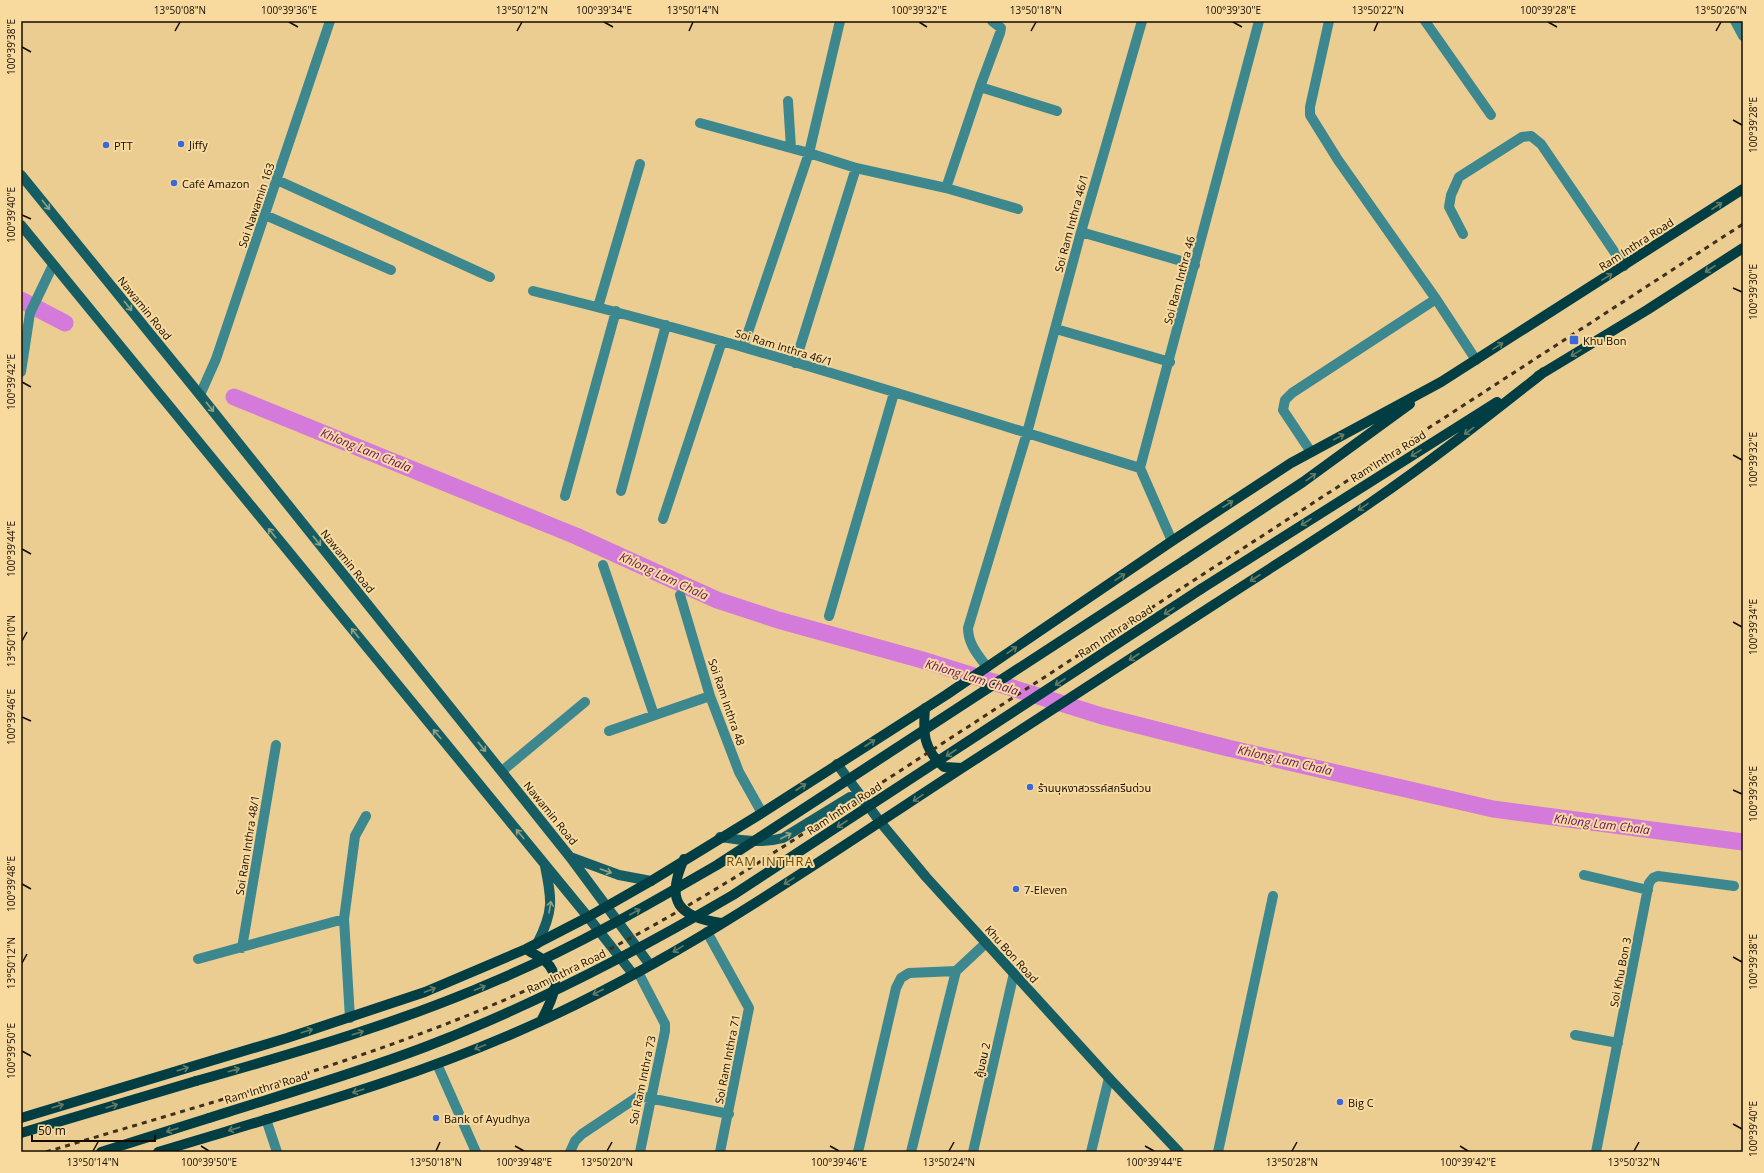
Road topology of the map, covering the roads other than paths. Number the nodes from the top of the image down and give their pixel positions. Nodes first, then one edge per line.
1 (330, 21) edge
2 (840, 21) edge
3 (992, 21) edge
4 (1142, 21) edge
5 (1259, 21) edge
6 (1329, 21) edge
7 (1425, 21) edge
8 (1735, 21) edge
9 (1743, 36) edge
10 (980, 87) junction
11 (788, 101) dead end
12 (1057, 111) dead end
13 (1491, 115) dead end
14 (700, 124) dead end
15 (791, 148) junction
16 (809, 153) junction
17 (640, 164) dead end
18 (856, 168) junction
19 (21, 175) edge
20 (277, 180) junction
21 (946, 188) junction
22 (1743, 190) edge
23 (1018, 209) dead end
24 (265, 215) junction
25 (21, 225) edge
26 (1081, 232) junction
27 (1463, 234) dead end
28 (1743, 248) edge
29 (54, 265) junction
30 (1195, 265) junction
31 (1624, 266) junction
32 (391, 270) dead end
33 (490, 277) dead end
34 (533, 291) dead end
35 (1436, 299) junction
36 (598, 307) junction
37 (616, 311) junction
38 (26, 315) edge
39 (666, 325) junction
40 (1056, 329) junction
41 (722, 341) junction
42 (743, 347) junction
43 (1476, 360) junction
44 (1170, 362) junction
45 (795, 363) junction
46 (21, 372) edge
47 (1544, 372) junction
48 (1441, 382) junction
49 (894, 393) junction
50 (200, 395) junction
51 (1027, 433) junction
52 (1311, 452) junction
53 (1140, 468) junction
54 (621, 492) dead end
55 (565, 496) dead end
56 (663, 519) dead end
57 (1172, 541) junction
58 (603, 565) dead end
59 (680, 595) dead end
60 (829, 616) dead end
61 (984, 669) junction
62 (710, 696) junction
63 (585, 702) dead end
64 (925, 708) junction
65 (654, 715) junction
66 (609, 732) dead end
67 (276, 745) dead end
68 (837, 764) junction
69 (962, 768) junction
70 (502, 772) junction
71 (863, 799) junction
72 (762, 813) junction
73 (366, 816) dead end
74 (881, 823) junction
75 (720, 837) junction
76 (570, 856) junction
77 (684, 860) junction
78 (545, 864) junction
79 (1584, 876) dead end
80 (651, 881) junction
81 (1734, 886) dead end
82 (1648, 890) junction
83 (1273, 896) dead end
84 (607, 906) junction
85 (588, 917) junction
86 (344, 919) junction
87 (721, 924) junction
88 (707, 932) junction
89 (986, 943) junction
90 (537, 944) junction
91 (242, 948) junction
92 (526, 949) junction
93 (198, 959) dead end
94 (650, 965) junction
95 (956, 971) junction
96 (635, 973) junction
97 (1014, 974) junction
98 (350, 1018) junction
99 (541, 1021) junction
100 (1575, 1035) dead end
101 (1618, 1043) junction
102 (437, 1064) junction
103 (1109, 1078) junction
104 (651, 1098) junction
105 (729, 1114) junction
106 (21, 1118) edge
107 (266, 1119) junction
108 (21, 1133) edge
109 (102, 1152) edge
110 (158, 1152) edge
111 (276, 1152) edge
112 (476, 1152) edge
113 (570, 1152) edge
114 (640, 1152) edge
115 (720, 1152) edge
116 (858, 1152) edge
117 (911, 1152) edge
118 (973, 1152) edge
119 (1091, 1152) edge
120 (1179, 1152) edge
121 (1218, 1152) edge
122 (1596, 1152) edge

1 - 20 street, Soi Nawamin 163
2 - 16 street
3 - 10 street
4 - 26 street, Soi Ram Inthra 46/1
5 - 30 street, Soi Ram Inthra 46
6 - 35 street
7 - 13 street
8 - 9 street
10 - 12 street
10 - 21 street
11 - 15 street
14 - 15 street
15 - 16 street
16 - 18 street
16 - 42 street
17 - 36 street
18 - 21 street
18 - 45 street
19 -> 50 main road, Nawamin Road
20 - 24 street, Soi Nawamin 163
20 - 33 street
21 - 23 street
31 -> 22 main road, Ram Inthra Road
24 - 32 street
24 - 50 street, Soi Nawamin 163
25 - 29 main road
26 - 30 street
26 - 40 street, Soi Ram Inthra 46/1
27 - 31 street
28 -> 47 main road, Ram Inthra Road
29 - 38 street
78 -> 29 main road
30 - 44 street, Soi Ram Inthra 46
43 -> 31 main road, Ram Inthra Road
34 - 36 street, Soi Ram Inthra 46/1
35 - 43 street
35 - 52 street
36 - 37 street, Soi Ram Inthra 46/1
37 - 39 street, Soi Ram Inthra 46/1
37 - 55 street
38 - 46 street
39 - 41 street, Soi Ram Inthra 46/1
39 - 54 street
40 - 44 street
40 - 51 street, Soi Ram Inthra 46/1
41 - 42 street, Soi Ram Inthra 46/1
41 - 56 street
42 - 45 street, Soi Ram Inthra 46/1
43 - 48 main road, Ram Inthra Road
44 - 53 street, Soi Ram Inthra 46
45 - 49 street, Soi Ram Inthra 46/1
47 -> 69 main road, Ram Inthra Road
47 -> 109 main road, Ram Inthra Road, bridge
52 -> 48 main road, Ram Inthra Road
108 -> 48 main road, Ram Inthra Road, bridge
49 - 51 street, Soi Ram Inthra 46/1
49 - 60 street
50 -> 70 main road, Nawamin Road
51 - 53 street
51 - 61 street, Soi Ram Inthra 46/1
57 -> 52 main road, Ram Inthra Road
53 - 57 street
61 -> 57 main road, Ram Inthra Road
58 - 65 street
59 - 62 street, Soi Ram Inthra 48
61 - 64 main road, Ram Inthra Road
62 - 65 street
62 - 72 street, Soi Ram Inthra 48
63 - 70 street
68 -> 64 main road, Ram Inthra Road
64 - 69 main road
65 - 66 street
67 - 91 street, Soi Ram Inthra 48/1
68 - 71 main road, Khu Bon Road
72 -> 68 main road, Ram Inthra Road
69 -> 74 main road, Ram Inthra Road
70 - 76 main road, Nawamin Road
71 - 74 main road, Khu Bon Road
75 -> 71 main road
72 - 75 main road, Ram Inthra Road
73 - 86 street
74 -> 87 main road, Ram Inthra Road
74 - 89 main road, Khu Bon Road
75 - 77 main road, Ram Inthra Road
76 -> 80 main road
76 - 84 main road, Nawamin Road
77 - 80 main road, Ram Inthra Road
77 - 87 main road
78 - 85 main road
90 -> 78 main road
79 - 82 street
80 - 84 main road, Ram Inthra Road
81 - 82 street, Soi Khu Bon 3
82 - 101 street, Soi Khu Bon 3
83 - 121 street
84 - 85 main road, Ram Inthra Road
84 - 94 main road, Nawamin Road
85 - 90 main road, Ram Inthra Road
85 - 96 main road
86 - 91 street
86 - 98 street
87 - 88 main road, Ram Inthra Road
88 -> 94 main road, Ram Inthra Road
88 - 105 street, Soi Ram Inthra 71
89 - 95 street
89 - 97 main road, Khu Bon Road
90 - 92 main road, Ram Inthra Road
91 - 93 street
98 -> 92 main road, Ram Inthra Road
92 - 99 main road
94 - 96 main road, Ram Inthra Road
95 - 116 street
95 - 117 street
96 -> 99 main road, Ram Inthra Road
96 - 104 street, Soi Ram Inthra 73
97 - 103 main road, Khu Bon Road
97 - 118 street, คู้บอน 2
106 -> 98 main road, Ram Inthra Road
99 -> 102 main road, Ram Inthra Road
100 - 101 street
101 - 122 street, Soi Khu Bon 3
102 -> 107 main road, Ram Inthra Road
102 - 112 street
103 - 119 street
103 - 120 main road, Khu Bon Road
104 - 105 street
104 - 113 street
104 - 114 street, Soi Ram Inthra 73
105 - 115 street, Soi Ram Inthra 71
107 -> 110 main road, Ram Inthra Road
107 - 111 street

